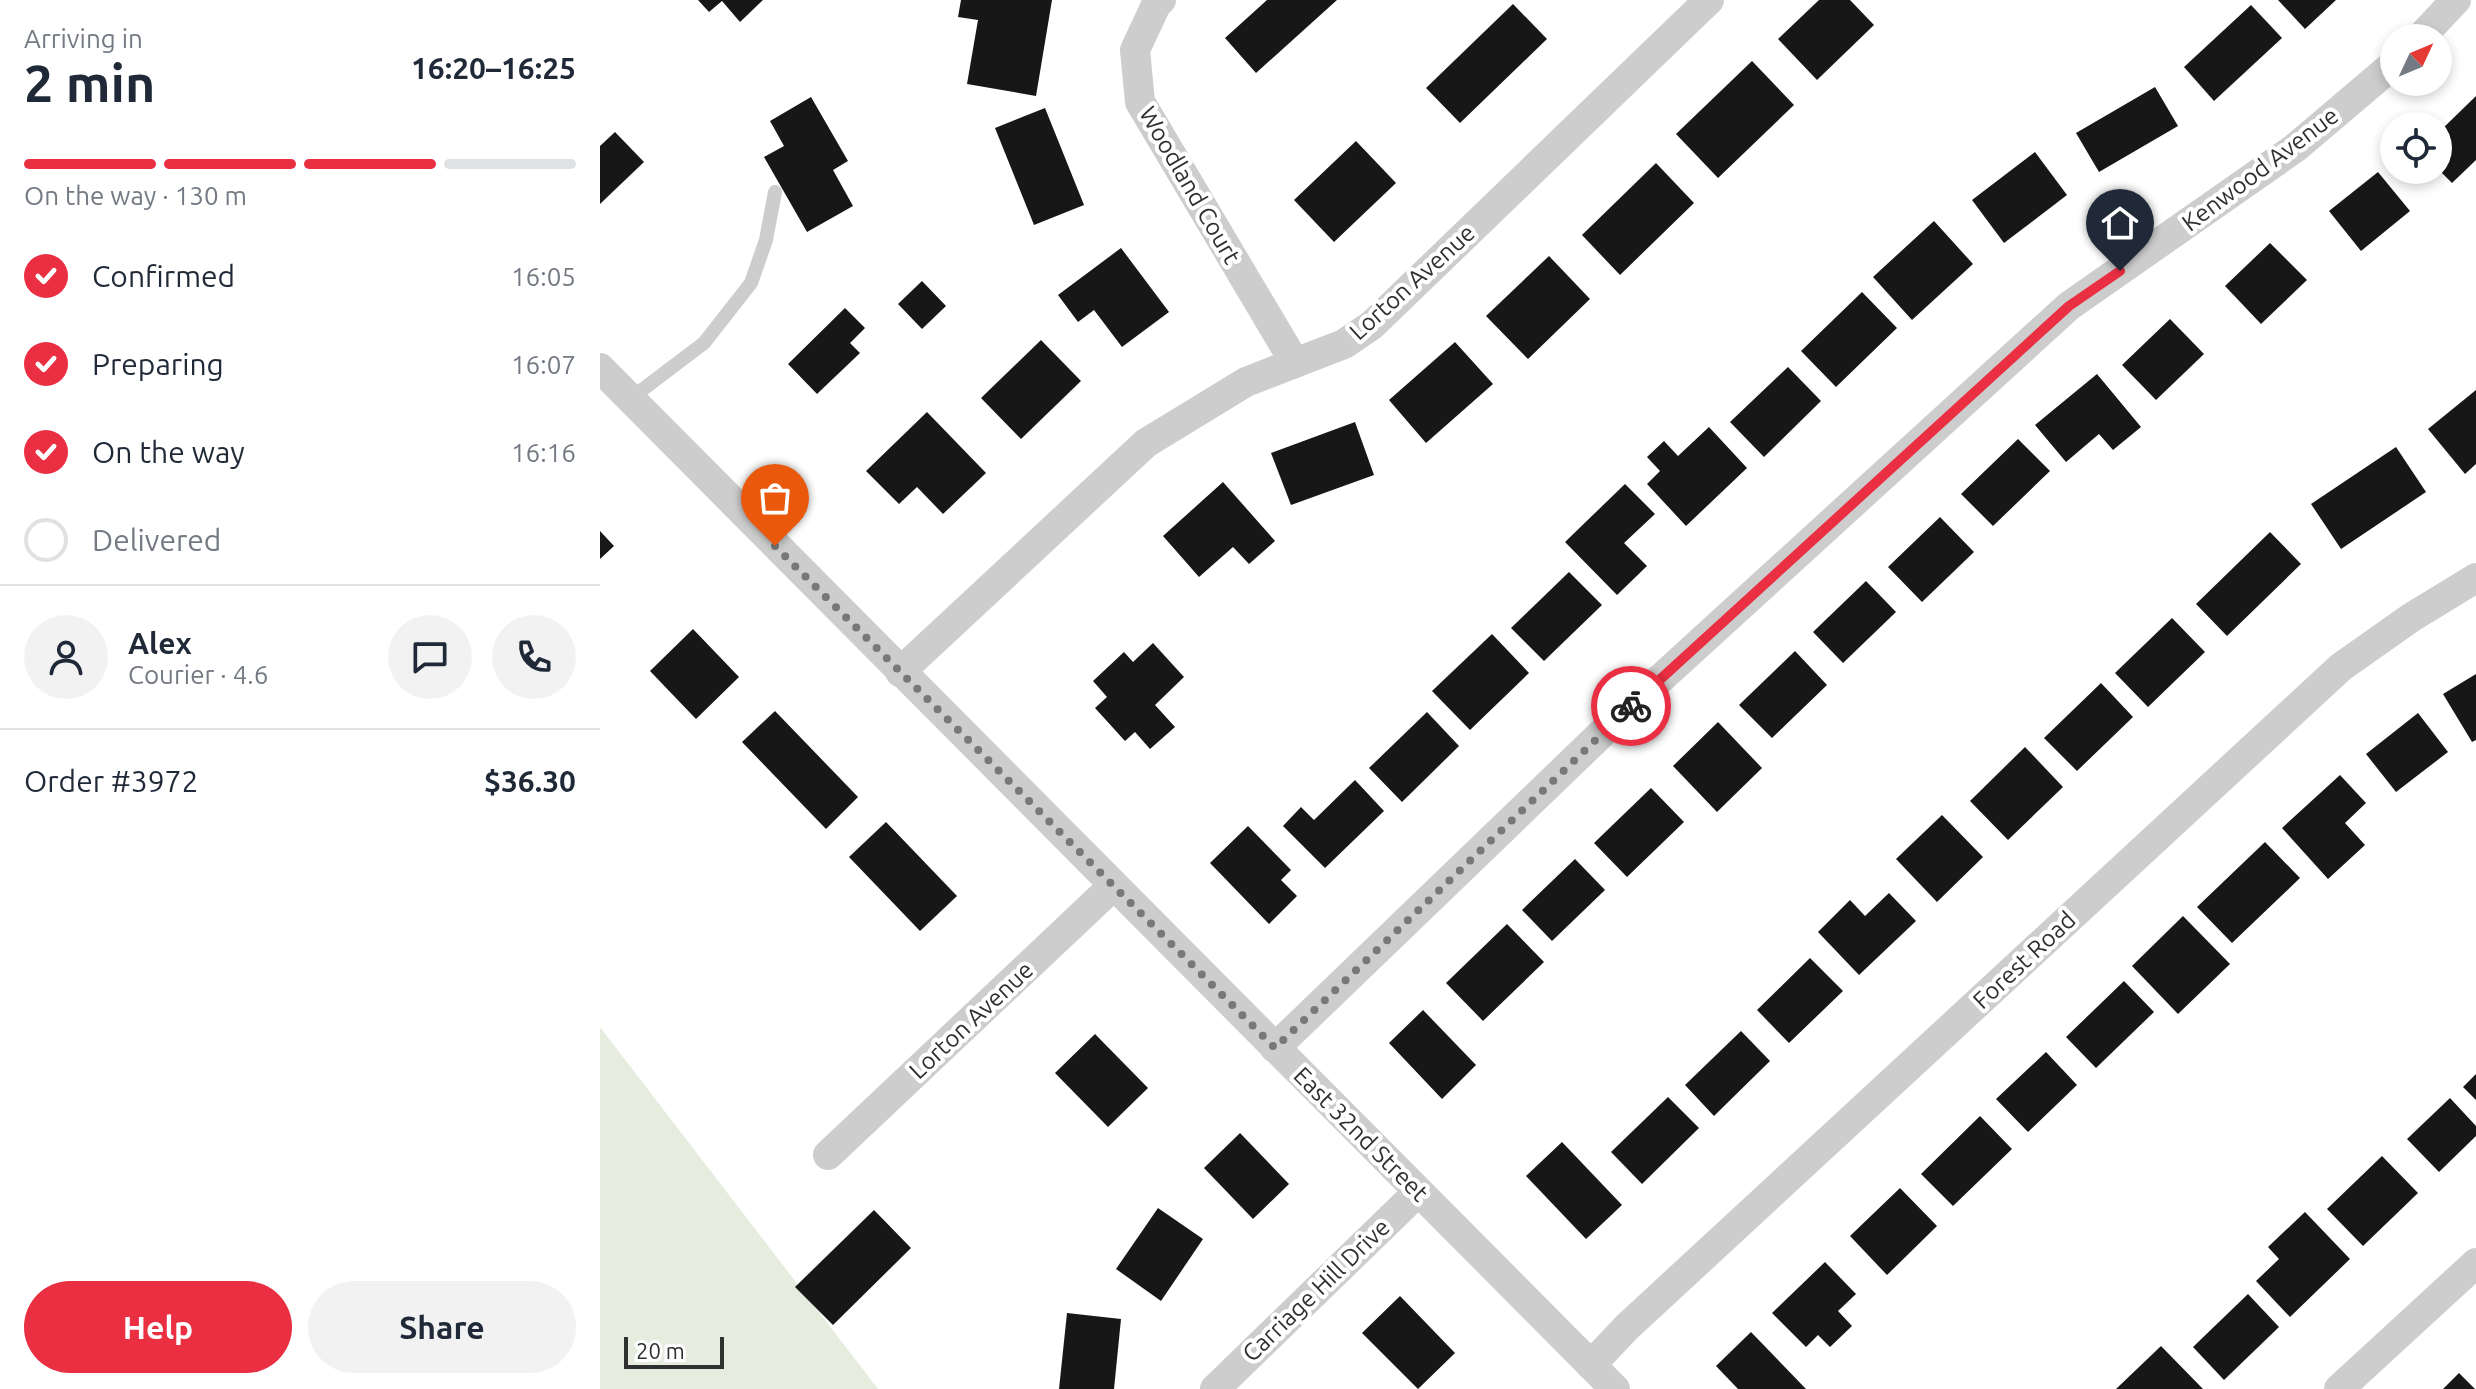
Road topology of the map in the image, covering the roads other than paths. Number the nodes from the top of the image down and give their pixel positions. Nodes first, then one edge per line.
1 (1161, 0) edge
2 (1709, 0) edge
3 (2456, 0) edge
4 (2433, 24) edge
5 (2380, 76) edge
6 (775, 192) dead end
7 (1295, 363) junction
8 (600, 368) edge
9 (630, 399) junction
10 (2476, 578) edge
11 (900, 672) junction
12 (1113, 886) junction
13 (1275, 1048) junction
14 (828, 1155) dead end
15 (1418, 1192) junction
16 (2476, 1263) edge
17 (1591, 1365) junction
18 (1215, 1389) edge
19 (1615, 1389) edge
20 (2339, 1389) edge

1 - 7 street, Woodland Court
2 - 7 street, Lorton Avenue
3 - 4 street
5 - 13 street, Kenwood Avenue
6 - 9 lane
7 - 11 street, Lorton Avenue
8 - 9 street, East 32nd Street
9 - 11 street, East 32nd Street
10 - 17 street, Forest Road
11 - 12 street, East 32nd Street
12 - 13 street, East 32nd Street
12 - 14 street, Lorton Avenue
13 - 15 street, East 32nd Street
15 - 17 street, East 32nd Street
15 - 18 street, Carriage Hill Drive
16 - 20 street
17 - 19 street, East 32nd Street

